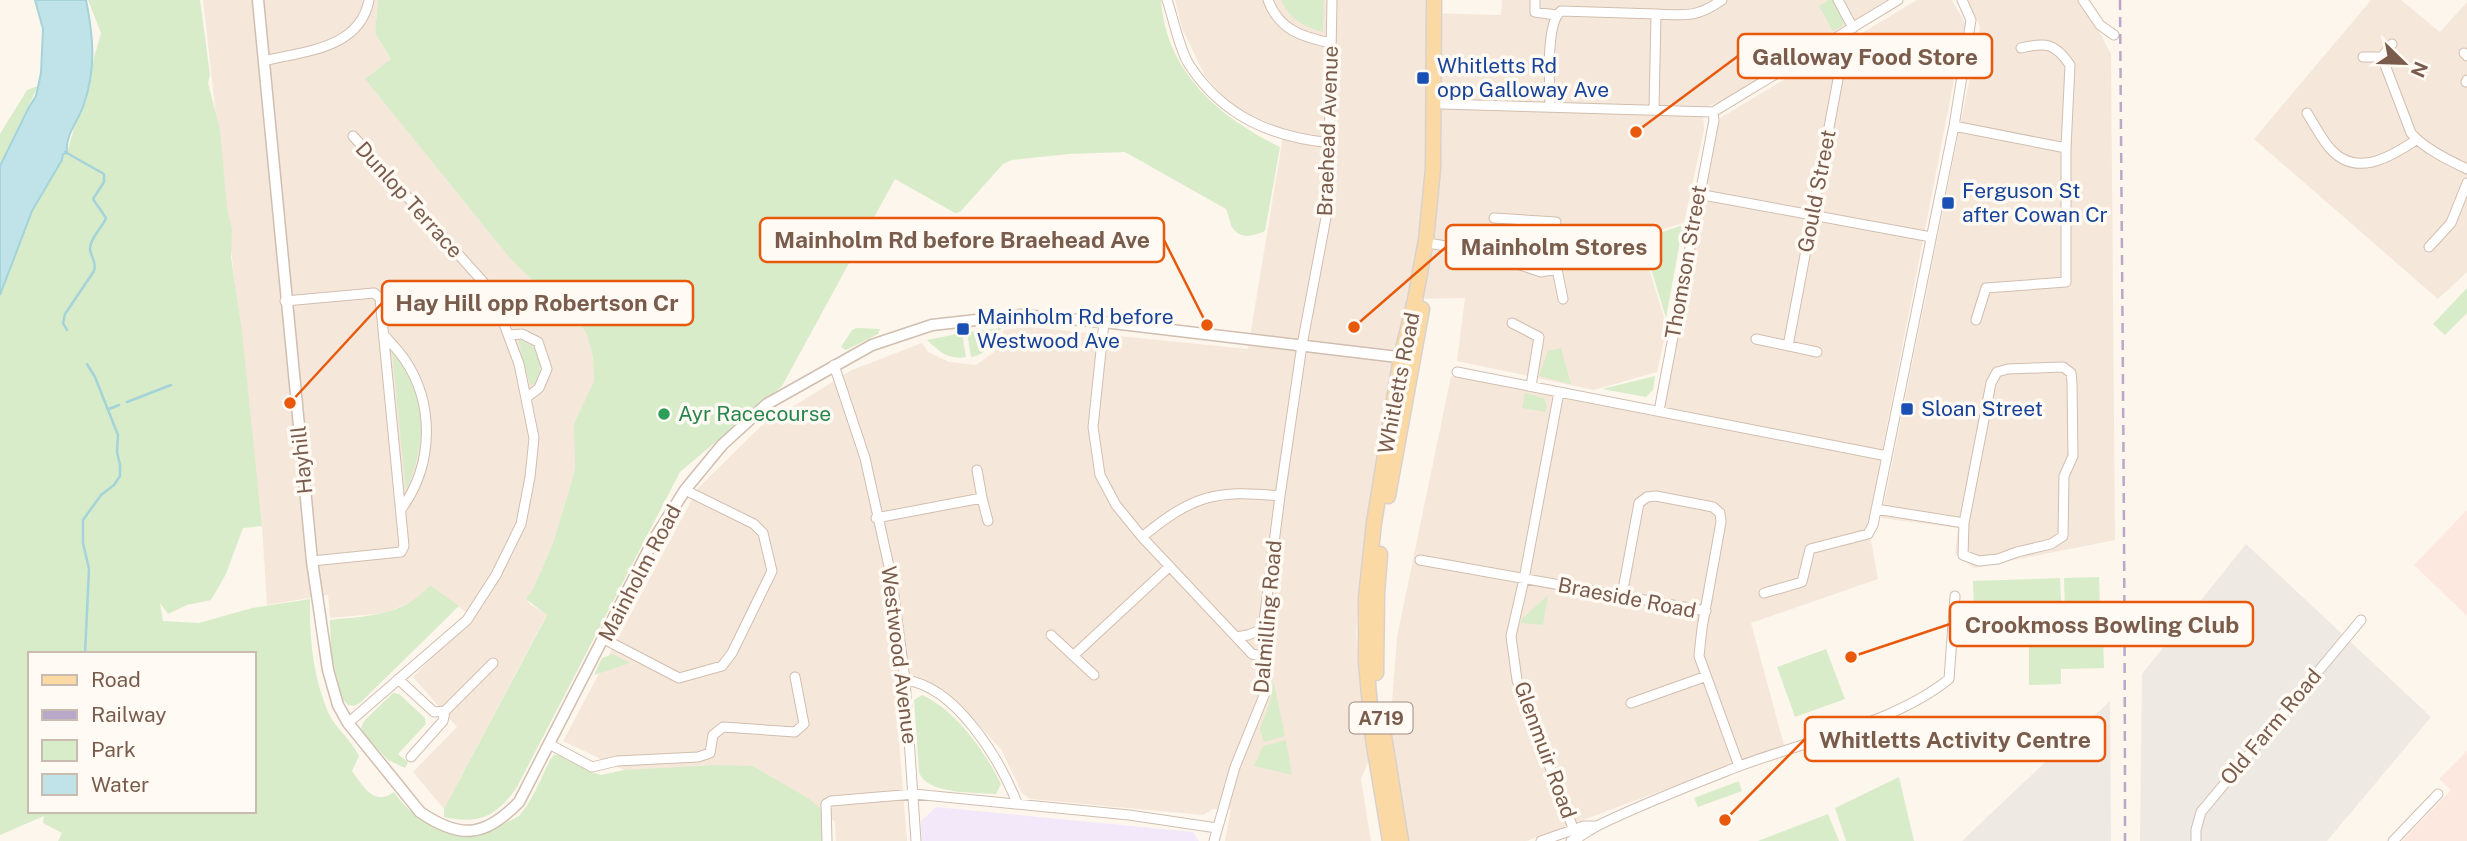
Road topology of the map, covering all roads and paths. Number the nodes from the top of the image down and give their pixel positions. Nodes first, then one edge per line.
1 (258, 0) edge
2 (369, 0) edge
3 (1167, 0) edge
4 (1268, 0) edge
5 (1332, 0) edge
6 (1434, 0) edge
7 (1444, 0) edge
8 (1535, 0) edge
9 (1723, 0) edge
10 (1838, 0) edge
11 (1898, 0) edge
12 (1962, 0) edge
13 (2083, 0) edge
14 (1656, 14) junction
15 (1556, 15) junction
16 (1853, 28) junction
17 (2114, 35) dead end
18 (1838, 37) junction
19 (1331, 43) junction
20 (2392, 44) dead end
21 (2021, 48) dead end
22 (2363, 57) dead end
23 (2382, 57) junction
24 (264, 61) junction
25 (1442, 104) junction
26 (1550, 107) junction
27 (1654, 109) junction
28 (1713, 112) junction
29 (2307, 113) dead end
30 (1954, 126) junction
31 (352, 136) dead end
32 (2416, 140) junction
33 (1331, 143) junction
34 (2066, 148) junction
35 (2467, 169) edge
36 (2467, 183) edge
37 (1698, 194) junction
38 (1813, 215) junction
39 (1494, 218) dead end
40 (1520, 220) junction
41 (1556, 222) dead end
42 (1931, 237) junction
43 (1434, 244) junction
44 (2430, 247) dead end
45 (1516, 263) junction
46 (1563, 299) dead end
47 (285, 302) junction
48 (1976, 320) dead end
49 (1104, 322) junction
50 (1512, 323) dead end
51 (383, 334) junction
52 (508, 335) junction
53 (1756, 339) dead end
54 (1302, 345) junction
55 (1788, 346) junction
56 (1817, 352) dead end
57 (1407, 358) junction
58 (834, 365) junction
59 (1457, 372) dead end
60 (1531, 386) junction
61 (1559, 392) junction
62 (526, 398) junction
63 (1659, 411) junction
64 (1887, 456) junction
65 (977, 470) dead end
66 (685, 490) junction
67 (1280, 496) junction
68 (982, 498) junction
69 (402, 508) junction
70 (1876, 509) junction
71 (876, 517) junction
72 (988, 521) dead end
73 (1964, 523) junction
74 (1142, 537) junction
75 (1420, 560) dead end
76 (312, 561) junction
77 (1169, 567) junction
78 (1524, 579) junction
79 (1764, 593) dead end
80 (1622, 595) junction
81 (1371, 596) junction
82 (1955, 596) dead end
83 (1706, 611) junction
84 (2361, 620) dead end
85 (1263, 629) junction
86 (1051, 635) dead end
87 (1236, 637) junction
88 (604, 639) junction
89 (1074, 656) junction
90 (1263, 656) junction
91 (493, 663) dead end
92 (1094, 675) dead end
93 (795, 677) dead end
94 (1704, 677) junction
95 (398, 679) junction
96 (905, 680) junction
97 (1631, 704) dead end
98 (445, 711) junction
99 (348, 723) junction
100 (549, 744) junction
101 (411, 757) dead end
102 (1739, 766) junction
103 (914, 794) junction
104 (2438, 794) dead end
105 (1017, 803) junction
106 (1217, 828) junction
107 (453, 829) joint
108 (1575, 838) edge
109 (827, 841) edge
110 (916, 841) edge
111 (1214, 841) edge
112 (1390, 841) edge
113 (1401, 841) edge
114 (1541, 841) edge
115 (2196, 841) edge
116 (2393, 841) edge

1 - 24 street, Hayhill
2 - 24 street
3 - 33 street
4 - 19 street
5 - 19 street, Braehead Avenue
6 - 57 main road, Whitletts Road / A719
7 - 25 main road, Whitletts Road / A719
8 - 15 street
9 - 14 street
10 - 16 street
11 - 16 street
12 - 30 street
13 - 17 street
14 - 15 street
14 - 27 street
15 - 26 street
16 - 18 street
18 - 28 street
18 - 38 street, Gould Street
19 - 33 street, Braehead Avenue
20 - 23 street
21 - 34 street
22 - 23 street
23 - 32 street
24 - 47 street, Hayhill
25 - 26 street
25 - 43 main road, Whitletts Road / A719
26 - 27 street
27 - 28 street
28 - 37 street, Thomson Street
29 - 32 street
30 - 34 street
30 - 42 street
31 - 52 street, Dunlop Terrace
32 - 35 street
33 - 54 street, Braehead Avenue
34 - 48 street
36 - 44 street
37 - 38 street
37 - 63 street, Thomson Street
38 - 42 street
38 - 55 street, Gould Street
39 - 40 street
40 - 41 street
40 - 45 street
42 - 64 street
43 - 45 street
43 - 57 main road, Whitletts Road / A719
45 - 46 street
47 - 51 street
47 - 76 street, Hayhill
49 - 54 street, Mainholm Road
49 - 58 street, Mainholm Road
49 - 74 street
50 - 60 street
51 - 69 street
51 - 69 street
52 - 62 street, Dunlop Terrace
52 - 62 street
53 - 55 street
54 - 57 street, Mainholm Road
54 - 67 street, Dalmilling Road
55 - 56 street
57 - 81 main road, Whitletts Road / A719
58 - 66 street, Mainholm Road
58 - 71 street, Westwood Avenue
59 - 60 street
60 - 61 street
61 - 63 street
61 - 78 street, Glenmuir Road
62 - 95 street, Dunlop Terrace
63 - 64 street
64 - 70 street
65 - 68 street
66 - 88 street, Mainholm Road
66 - 88 street
67 - 74 street
67 - 85 street, Dalmilling Road
68 - 71 street
68 - 72 street
69 - 76 street
70 - 73 street
70 - 79 street
71 - 96 street, Westwood Avenue
73 - 73 street
74 - 77 street
75 - 78 street
76 - 99 street, Hayhill
77 - 87 street
77 - 89 street
78 - 80 street, Braeside Road
78 - 108 street, Glenmuir Road
80 - 83 street, Braeside Road
80 - 83 street
81 - 112 main road, A719
81 - 113 main road, A719
82 - 102 street
83 - 94 street, Braeside Road
84 - 115 street, Old Farm Road
85 - 87 street
85 - 90 street, Dalmilling Road
86 - 89 street
87 - 90 street
88 - 100 street, Mainholm Road
89 - 92 street
90 - 106 street, Dalmilling Road
91 - 98 street
93 - 100 street
94 - 97 street
94 - 102 street, Braeside Road
95 - 98 street
95 - 99 street, Dunlop Terrace
96 - 103 street, Westwood Avenue
96 - 105 street
98 - 101 street
99 - 107 street, Hayhill
100 - 107 street, Mainholm Road
102 - 108 street
103 - 105 street
103 - 109 street
103 - 110 street, Westwood Avenue
104 - 116 street
105 - 106 street
106 - 111 street, Dalmilling Road
108 - 114 street

